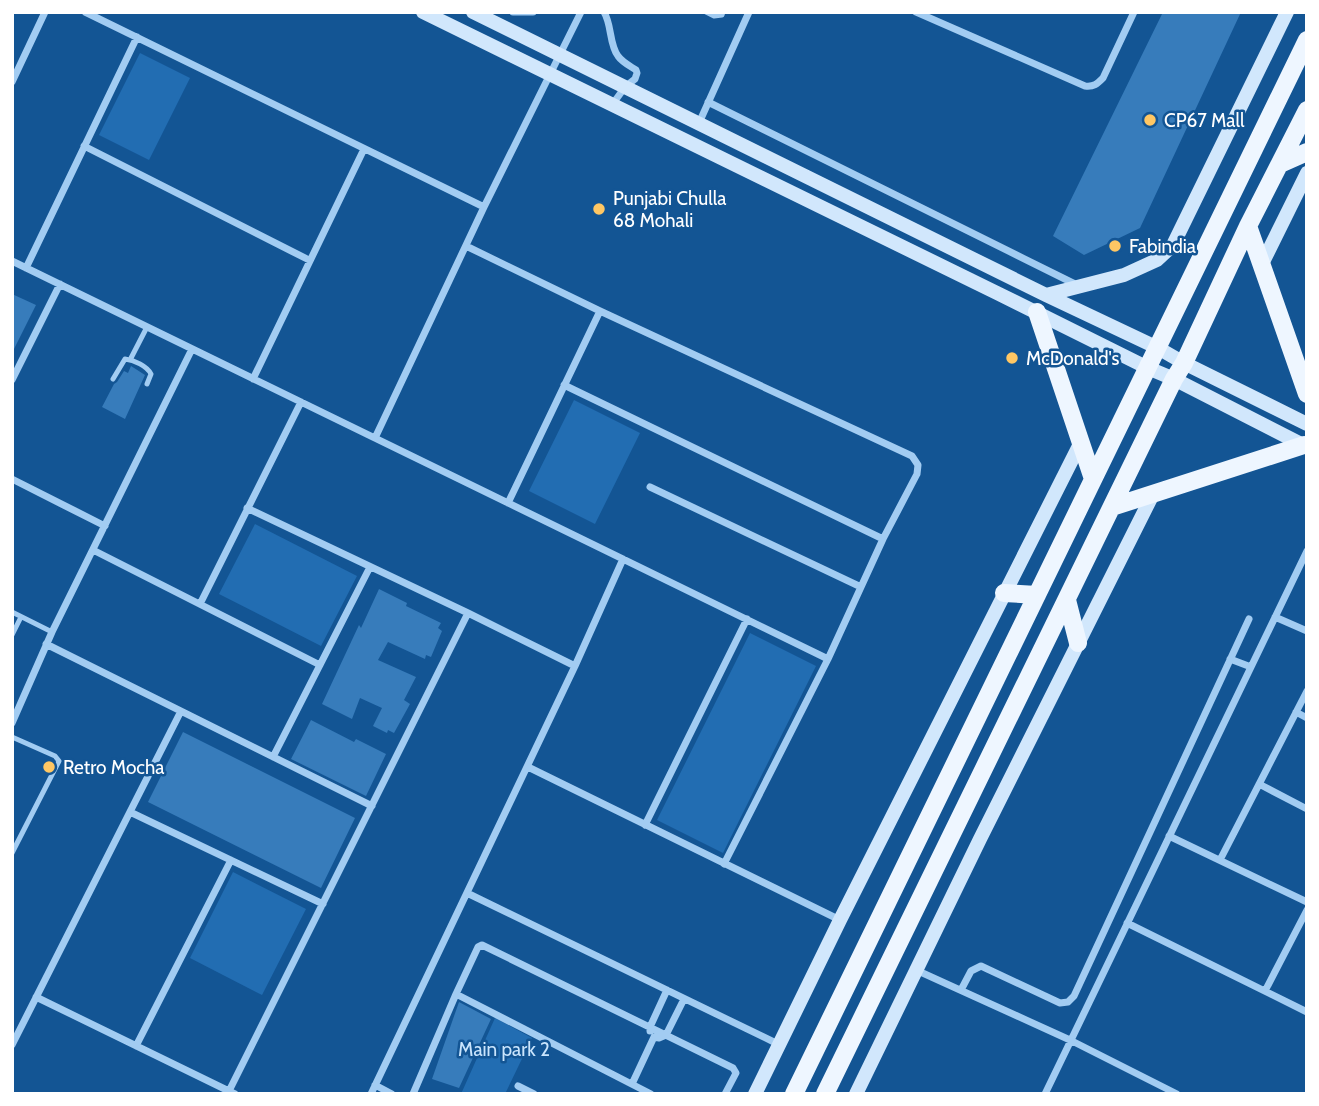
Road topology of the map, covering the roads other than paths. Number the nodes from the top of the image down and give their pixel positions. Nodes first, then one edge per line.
1 (45, 12) edge
2 (85, 12) edge
3 (423, 12) edge
4 (472, 12) edge
5 (513, 12) edge
6 (533, 12) edge
7 (581, 12) edge
8 (604, 12) edge
9 (706, 12) edge
10 (723, 12) edge
11 (748, 12) edge
12 (916, 12) edge
13 (1287, 12) edge
14 (1133, 13) edge
15 (439, 16) edge
16 (137, 37) junction
17 (1307, 40) edge
18 (560, 55) junction
19 (550, 75) junction
20 (12, 82) edge
21 (625, 87) junction
22 (708, 102) junction
23 (612, 105) junction
24 (1307, 110) edge
25 (699, 124) junction
26 (84, 146) junction
27 (364, 149) junction
28 (1307, 152) edge
29 (1280, 164) junction
30 (1307, 173) edge
31 (484, 207) junction
32 (1248, 226) junction
33 (466, 246) junction
34 (309, 260) junction
35 (12, 261) edge
36 (1262, 264) junction
37 (26, 268) junction
38 (60, 284) junction
39 (1080, 286) junction
40 (1046, 295) junction
41 (600, 311) junction
42 (1037, 312) junction
43 (147, 327) junction
44 (1157, 348) junction
45 (192, 349) junction
46 (131, 360) junction
47 (1184, 363) junction
48 (1148, 368) junction
49 (13, 378) edge
50 (113, 379) dead end
51 (253, 379) junction
52 (1174, 379) junction
53 (147, 384) dead end
54 (564, 385) junction
55 (1307, 394) edge
56 (300, 402) junction
57 (1307, 424) edge
58 (375, 438) junction
59 (1081, 442) junction
60 (1305, 446) edge
61 (12, 479) edge
62 (1093, 479) junction
63 (650, 487) dead end
64 (1153, 494) junction
65 (508, 503) junction
66 (1112, 507) junction
67 (247, 508) junction
68 (105, 526) junction
69 (883, 539) junction
70 (93, 550) junction
71 (1307, 551) edge
72 (623, 559) junction
73 (370, 567) junction
74 (861, 587) junction
75 (1004, 593) junction
76 (1037, 595) junction
77 (1067, 600) junction
78 (200, 604) junction
79 (12, 612) edge
80 (468, 613) junction
81 (21, 617) junction
82 (1275, 617) junction
83 (747, 619) junction
84 (1249, 620) dead end
85 (1307, 631) edge
86 (52, 632) junction
87 (12, 635) edge
88 (1078, 643) junction
89 (46, 644) junction
90 (828, 659) junction
91 (1230, 659) junction
92 (320, 664) junction
93 (575, 666) junction
94 (1251, 667) junction
95 (1307, 691) edge
96 (181, 711) junction
97 (1296, 712) junction
98 (1307, 718) edge
99 (12, 723) edge
100 (12, 737) edge
101 (273, 757) junction
102 (527, 767) junction
103 (1259, 784) junction
104 (372, 806) junction
105 (1307, 808) edge
106 (130, 812) junction
107 (645, 825) junction
108 (1169, 836) junction
109 (12, 853) edge
110 (232, 860) junction
111 (1220, 860) junction
112 (724, 864) junction
113 (467, 893) junction
114 (1307, 902) edge
115 (323, 904) junction
116 (1307, 910) edge
117 (840, 920) junction
118 (1127, 923) junction
119 (916, 970) junction
120 (667, 990) junction
121 (961, 990) junction
122 (1265, 991) junction
123 (456, 994) junction
124 (36, 997) junction
125 (684, 999) junction
126 (1307, 1012) edge
127 (650, 1027) junction
128 (666, 1035) junction
129 (654, 1037) junction
130 (1070, 1041) junction
131 (778, 1044) junction
132 (12, 1045) edge
133 (136, 1046) junction
134 (632, 1084) junction
135 (375, 1085) junction
136 (518, 1086) dead end
137 (232, 1092) edge
138 (371, 1094) edge
139 (392, 1094) edge
140 (413, 1094) edge
141 (534, 1094) edge
142 (651, 1094) edge
143 (725, 1094) edge
144 (755, 1094) edge
145 (794, 1094) edge
146 (825, 1094) edge
147 (856, 1094) edge
148 (1045, 1094) edge
149 (1177, 1094) edge

1 - 20 street
2 - 16 street
3 - 15 main road
4 - 18 main road
5 - 6 street
7 - 18 street
8 - 21 street
9 - 10 lane
11 - 22 street
12 - 14 street
13 - 39 main road
15 - 19 main road
16 - 26 street
16 - 27 street
17 - 44 main road
18 - 19 street
18 - 21 main road
19 - 23 main road
19 - 31 street
21 - 23 street
21 - 25 main road
22 - 25 street
22 - 39 street
23 - 42 main road
24 - 29 main road
25 - 40 main road
26 - 34 street
26 - 37 street
27 - 31 street
27 - 34 street
28 - 29 main road
29 - 32 main road
30 - 36 main road
31 - 33 street
32 - 36 main road
32 - 47 main road
33 - 41 street
33 - 58 street
34 - 51 street
35 - 37 street
36 - 55 main road
37 - 38 street
38 - 43 street
38 - 49 street
39 - 40 main road
40 - 44 main road
41 - 54 street
41 - 69 street
42 - 48 main road
42 - 59 main road
43 - 45 street
43 - 46 lane
44 - 47 main road
44 - 48 main road
45 - 51 street
45 - 68 street
46 - 50 lane
46 - 53 lane
47 - 52 main road
47 - 57 main road
48 - 52 main road
48 - 62 main road
51 - 56 street
52 - 60 main road
52 - 66 main road
54 - 65 street
54 - 69 street
56 - 58 street
56 - 67 street
58 - 65 street
59 - 62 main road
59 - 75 main road
60 - 64 main road
61 - 68 street
62 - 76 main road
63 - 74 street
64 - 66 main road
64 - 88 main road
65 - 72 street
66 - 77 main road
67 - 73 street
67 - 78 street
68 - 70 street
69 - 74 street
70 - 78 street
70 - 86 street
71 - 82 street
72 - 83 street
72 - 93 street
73 - 80 street
73 - 92 street
74 - 90 street
75 - 76 main road
75 - 117 main road
76 - 145 main road
77 - 88 main road
77 - 146 main road
78 - 92 street
79 - 81 lane
80 - 93 street
80 - 104 street
81 - 86 lane
81 - 87 lane
82 - 85 street
82 - 94 street
83 - 90 street
83 - 107 street
84 - 91 street
86 - 89 street
88 - 119 main road
89 - 96 street
89 - 99 street
90 - 112 street
91 - 94 street
91 - 121 street
92 - 101 street
93 - 102 street
94 - 108 street
95 - 97 street
96 - 101 street
96 - 106 street
97 - 98 street
97 - 103 street
100 - 109 lane
101 - 104 street
102 - 107 street
102 - 113 street
103 - 105 street
103 - 111 street
104 - 115 street
106 - 110 street
106 - 124 street
107 - 112 street
108 - 111 street
108 - 118 street
110 - 115 street
110 - 133 street
111 - 114 street
112 - 117 street
113 - 120 street
113 - 135 street
115 - 137 street
116 - 122 street
117 - 131 main road
118 - 122 street
118 - 130 street
119 - 121 street
119 - 147 main road
120 - 125 street
120 - 127 street
121 - 130 street
122 - 126 street
123 - 127 street
123 - 134 street
123 - 140 street
124 - 132 street
124 - 133 street
125 - 128 street
125 - 131 street
127 - 128 street
127 - 129 street
128 - 129 street
128 - 143 street
129 - 134 street
130 - 148 street
130 - 149 street
131 - 144 main road
133 - 137 street
134 - 142 street
135 - 138 street
135 - 139 street
136 - 141 street

